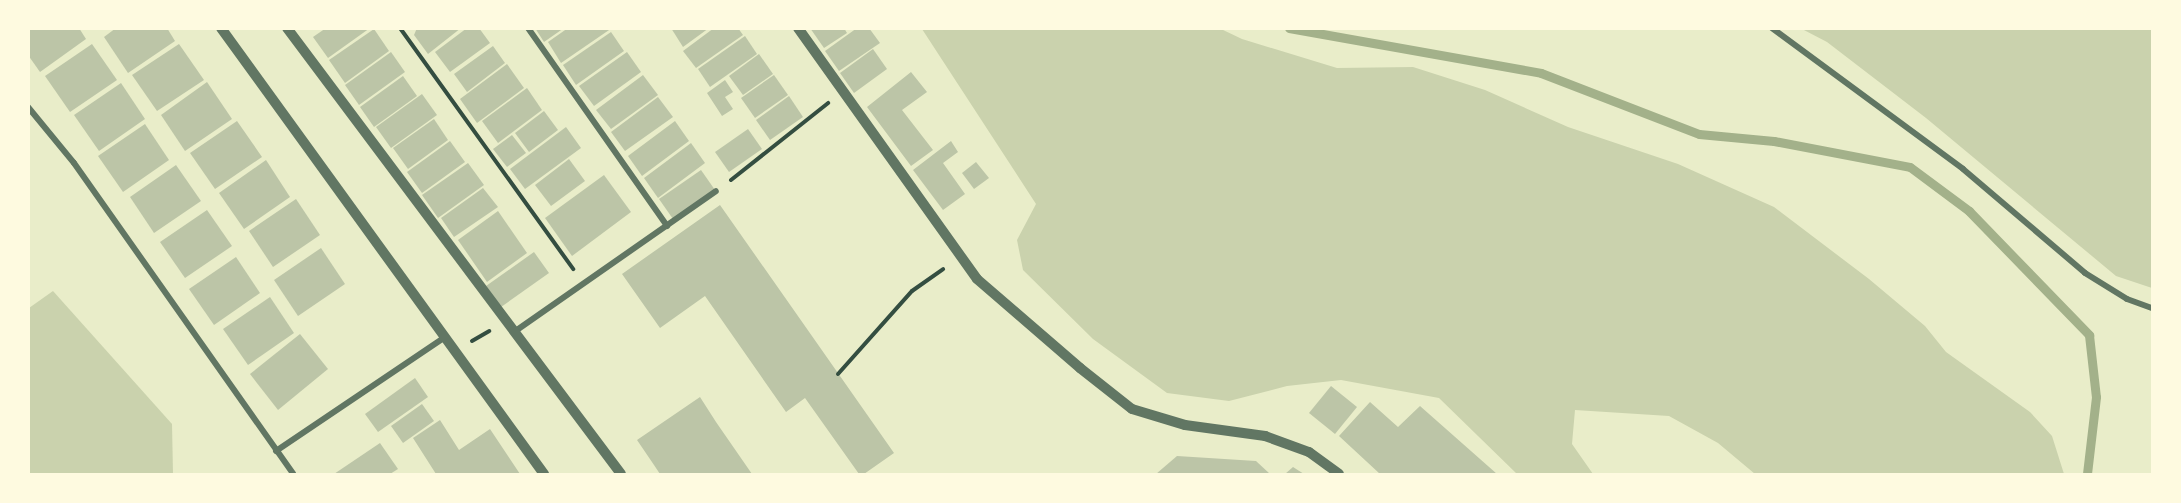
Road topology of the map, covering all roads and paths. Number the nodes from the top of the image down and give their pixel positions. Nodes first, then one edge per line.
1 (221, 28) edge
2 (287, 28) edge
3 (400, 28) edge
4 (528, 28) edge
5 (798, 28) edge
6 (1772, 28) edge
7 (843, 91) junction
8 (28, 107) edge
9 (716, 191) joint
10 (667, 226) junction
11 (960, 257) junction
12 (582, 282) junction
13 (2152, 308) edge
14 (506, 322) junction
15 (514, 332) junction
16 (442, 339) junction
17 (452, 352) junction
18 (838, 374) dead end
19 (276, 451) junction
20 (293, 474) edge
21 (544, 474) edge
22 (621, 474) edge
23 (1339, 474) edge

1 - 16 street
2 - 14 street
3 - 12 path
4 - 10 street
5 - 7 street
6 - 13 street
7 - 9 path
7 - 11 street
8 - 19 street
9 - 10 street
10 - 12 street
11 - 18 path
11 - 23 street
12 - 15 street
14 - 15 street
14 - 17 path
15 - 22 street
16 - 17 street
16 - 19 street
17 - 21 street
19 - 20 street

